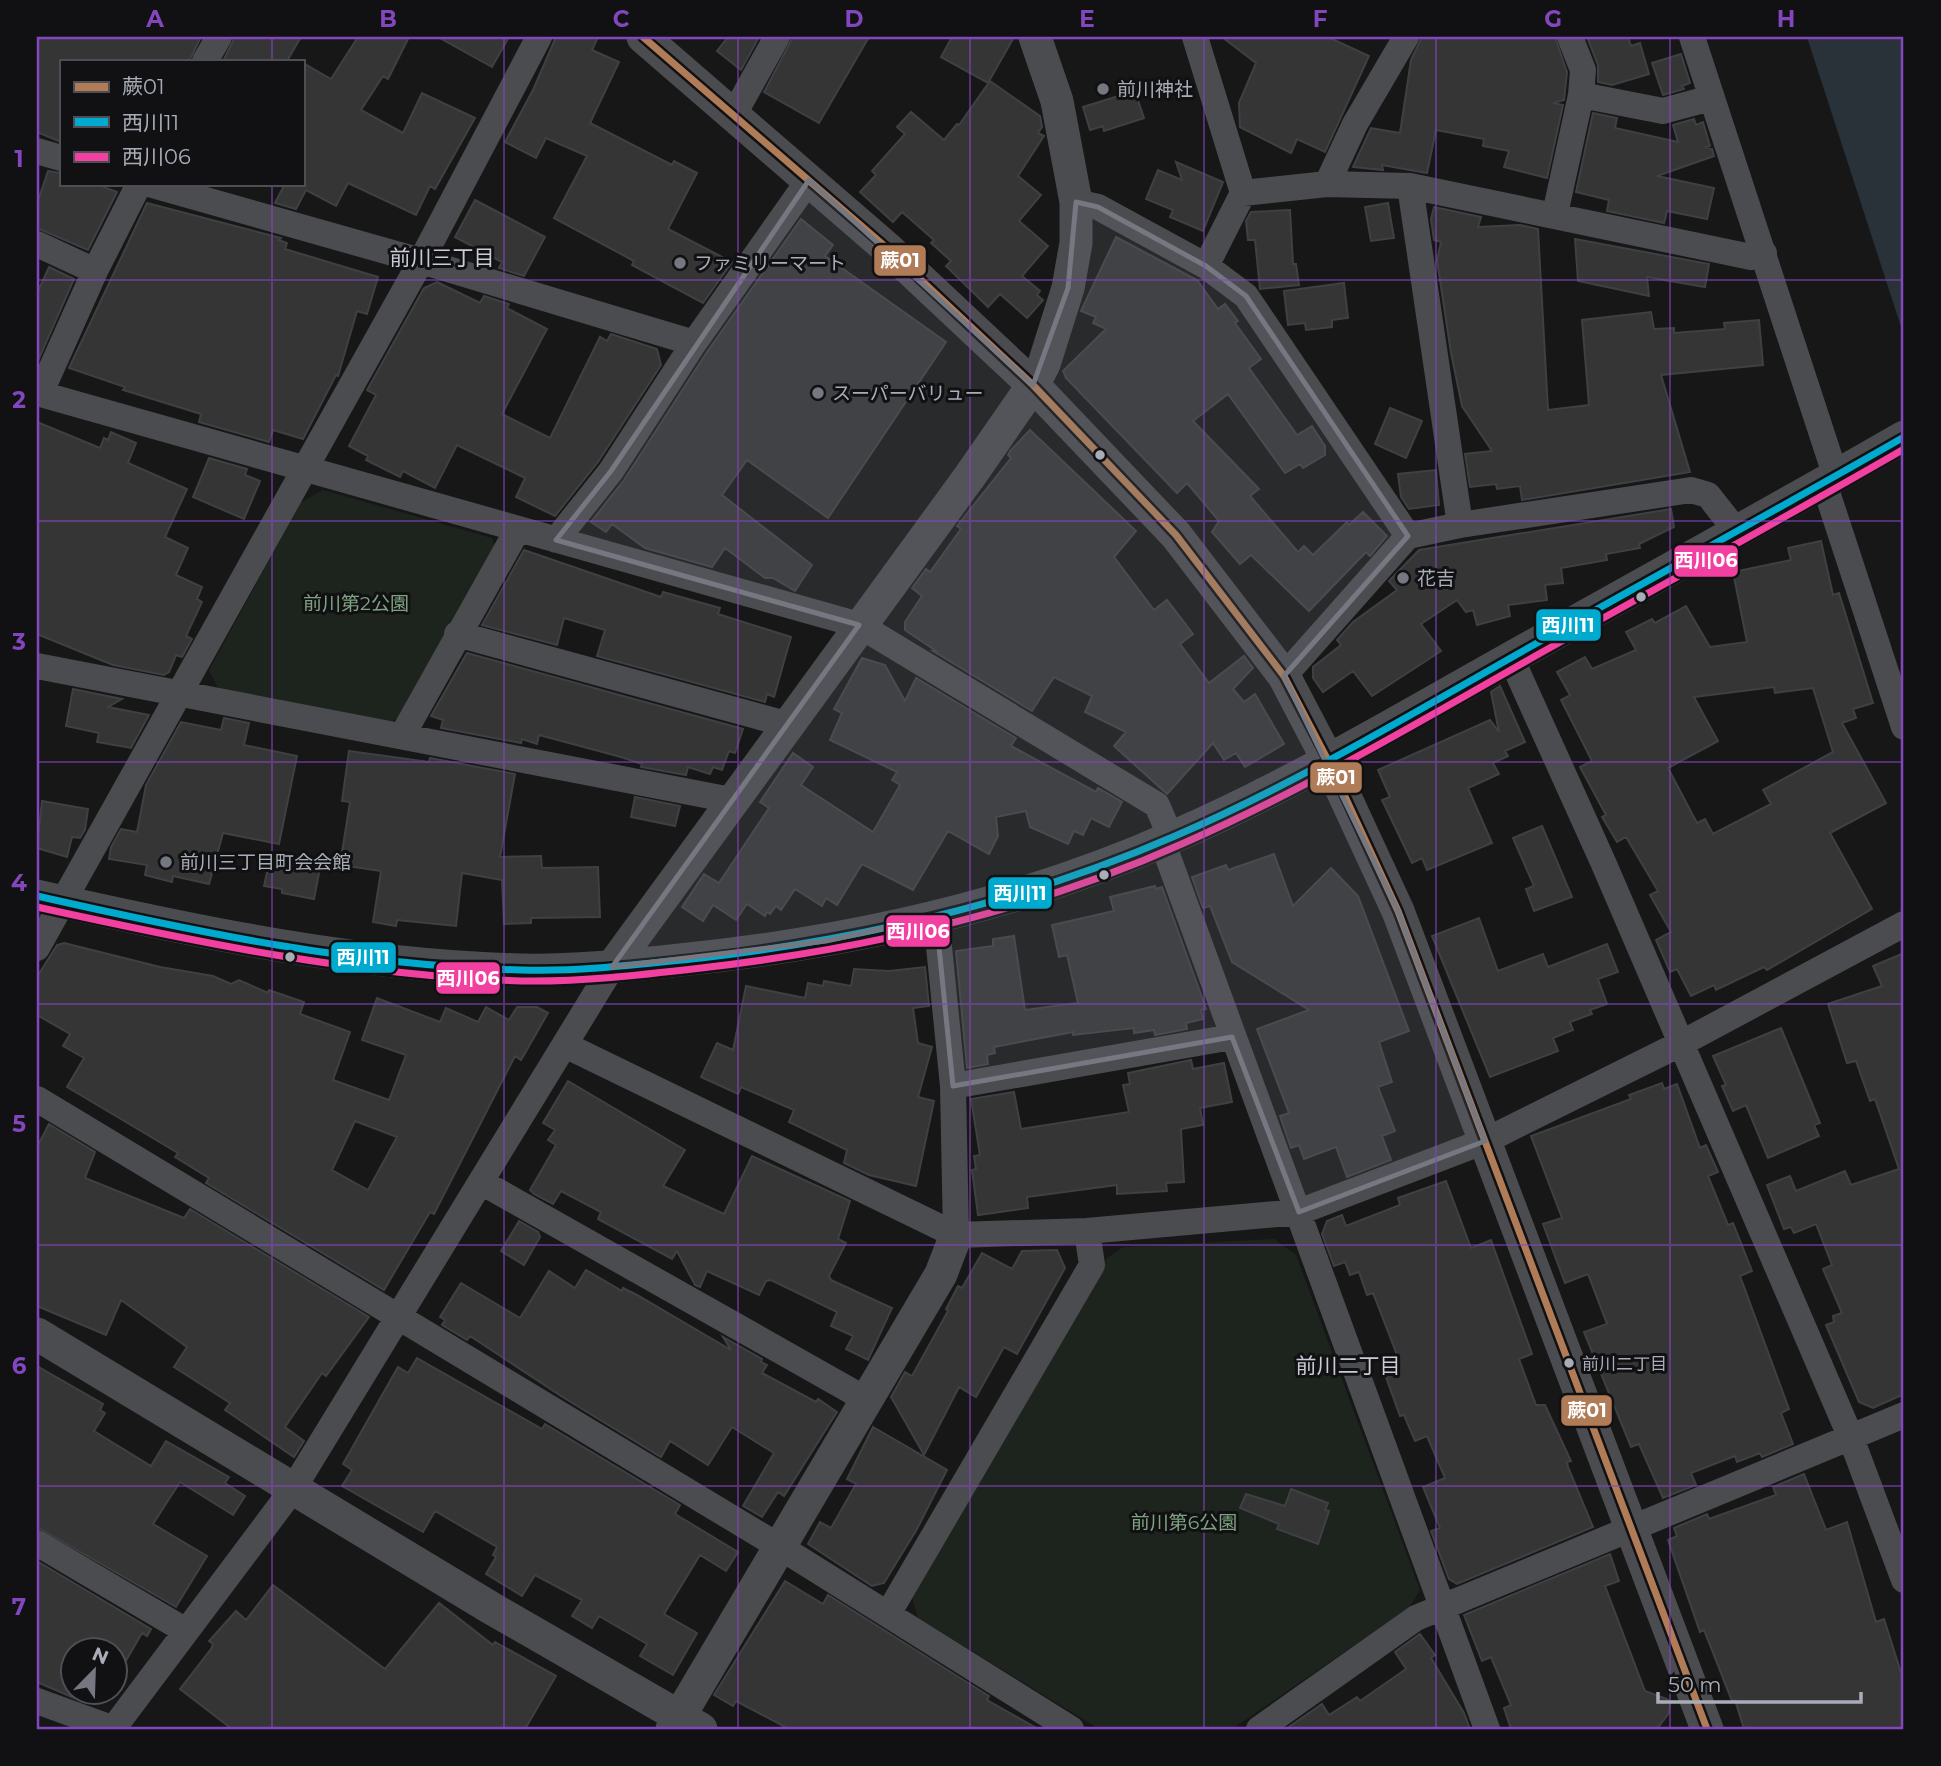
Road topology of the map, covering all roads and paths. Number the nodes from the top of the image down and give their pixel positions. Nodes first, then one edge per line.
1 (219, 37) edge
2 (539, 37) edge
3 (643, 37) edge
4 (777, 37) edge
5 (1035, 37) edge
6 (1195, 37) edge
7 (1406, 37) edge
8 (1570, 37) edge
9 (1692, 37) edge
10 (206, 60) edge
11 (1581, 95) junction
12 (1711, 98) junction
13 (734, 114) junction
14 (37, 151) edge
15 (60, 158) edge
16 (809, 180) junction
17 (1326, 184) junction
18 (138, 186) edge
19 (156, 186) edge
20 (1410, 186) junction
21 (1243, 192) junction
22 (1076, 202) junction
23 (1555, 214) junction
24 (37, 244) edge
25 (1764, 253) junction
26 (421, 261) junction
27 (1206, 266) junction
28 (95, 271) junction
29 (694, 344) junction
30 (1033, 385) junction
31 (38, 394) edge
32 (1892, 444) edge
33 (306, 470) junction
34 (1830, 480) junction
35 (1460, 525) junction
36 (517, 529) junction
37 (1738, 533) junction
38 (1408, 536) junction
39 (556, 540) junction
40 (859, 625) junction
41 (457, 634) junction
42 (1511, 658) junction
43 (37, 666) edge
44 (1284, 676) junction
45 (181, 694) junction
46 (786, 724) junction
47 (1904, 727) edge
48 (402, 736) junction
49 (1329, 762) junction
50 (731, 800) junction
51 (1166, 840) junction
52 (51, 899) edge
53 (936, 917) junction
54 (1904, 924) edge
55 (37, 948) edge
56 (612, 967) junction
57 (1232, 1037) junction
58 (1682, 1043) junction
59 (565, 1045) junction
60 (953, 1086) junction
61 (37, 1099) edge
62 (1485, 1141) junction
63 (483, 1183) junction
64 (1299, 1212) junction
65 (1087, 1231) junction
66 (956, 1235) junction
67 (400, 1317) junction
68 (37, 1334) edge
69 (867, 1400) junction
70 (1904, 1415) edge
71 (1851, 1438) junction
72 (293, 1489) junction
73 (1630, 1529) junction
74 (37, 1543) edge
75 (780, 1548) junction
76 (1904, 1580) edge
77 (1441, 1606) junction
78 (888, 1614) junction
79 (186, 1631) junction
80 (37, 1701) edge
81 (684, 1725) edge
82 (114, 1729) edge
83 (1070, 1729) edge
84 (1259, 1729) edge
85 (1486, 1729) edge
86 (1707, 1729) edge

1 - 10 street
2 - 26 street
3 - 13 street
4 - 13 street
5 - 22 street
6 - 21 street
7 - 17 street
8 - 11 street
9 - 12 street
11 - 12 street
11 - 23 street
12 - 25 street
13 - 16 street
14 - 15 street
16 - 29 street
16 - 30 street
17 - 20 street
17 - 21 street
18 - 28 street
19 - 26 street
20 - 23 street
20 - 35 street
21 - 27 street
22 - 27 street
22 - 30 street
23 - 25 street
24 - 28 street
25 - 34 street
26 - 29 street
26 - 33 street
27 - 38 street
28 - 31 street
29 - 39 street
30 - 40 street
30 - 44 street
31 - 33 street
32 - 34 street
33 - 36 street
33 - 45 street
34 - 37 street
34 - 47 street
35 - 37 street
35 - 38 street
36 - 39 street
36 - 41 street
37 - 42 street
38 - 44 street
39 - 40 street
40 - 46 street
40 - 51 street
41 - 46 street
41 - 48 street
42 - 49 street
42 - 58 street
43 - 45 street
44 - 49 street
45 - 48 street
45 - 52 street
46 - 50 street
48 - 50 street
49 - 51 street
49 - 62 street
50 - 56 street
51 - 53 street
51 - 57 street
52 - 55 street
52 - 56 street
53 - 56 street
53 - 60 street
54 - 58 street
56 - 59 street
57 - 60 street
57 - 64 street
58 - 62 street
58 - 71 street
59 - 63 street
59 - 66 street
60 - 66 street
61 - 67 street
62 - 64 street
62 - 73 street
63 - 67 street
63 - 69 street
64 - 65 street
64 - 77 street
65 - 66 street
65 - 78 street
66 - 69 street
67 - 72 street
67 - 75 street
68 - 72 street
69 - 75 street
70 - 71 street
71 - 73 street
71 - 76 street
72 - 79 street
72 - 81 street
73 - 77 street
73 - 86 street
74 - 79 street
75 - 78 street
75 - 81 street
77 - 84 street
77 - 85 street
78 - 83 street
79 - 82 street
80 - 82 street

